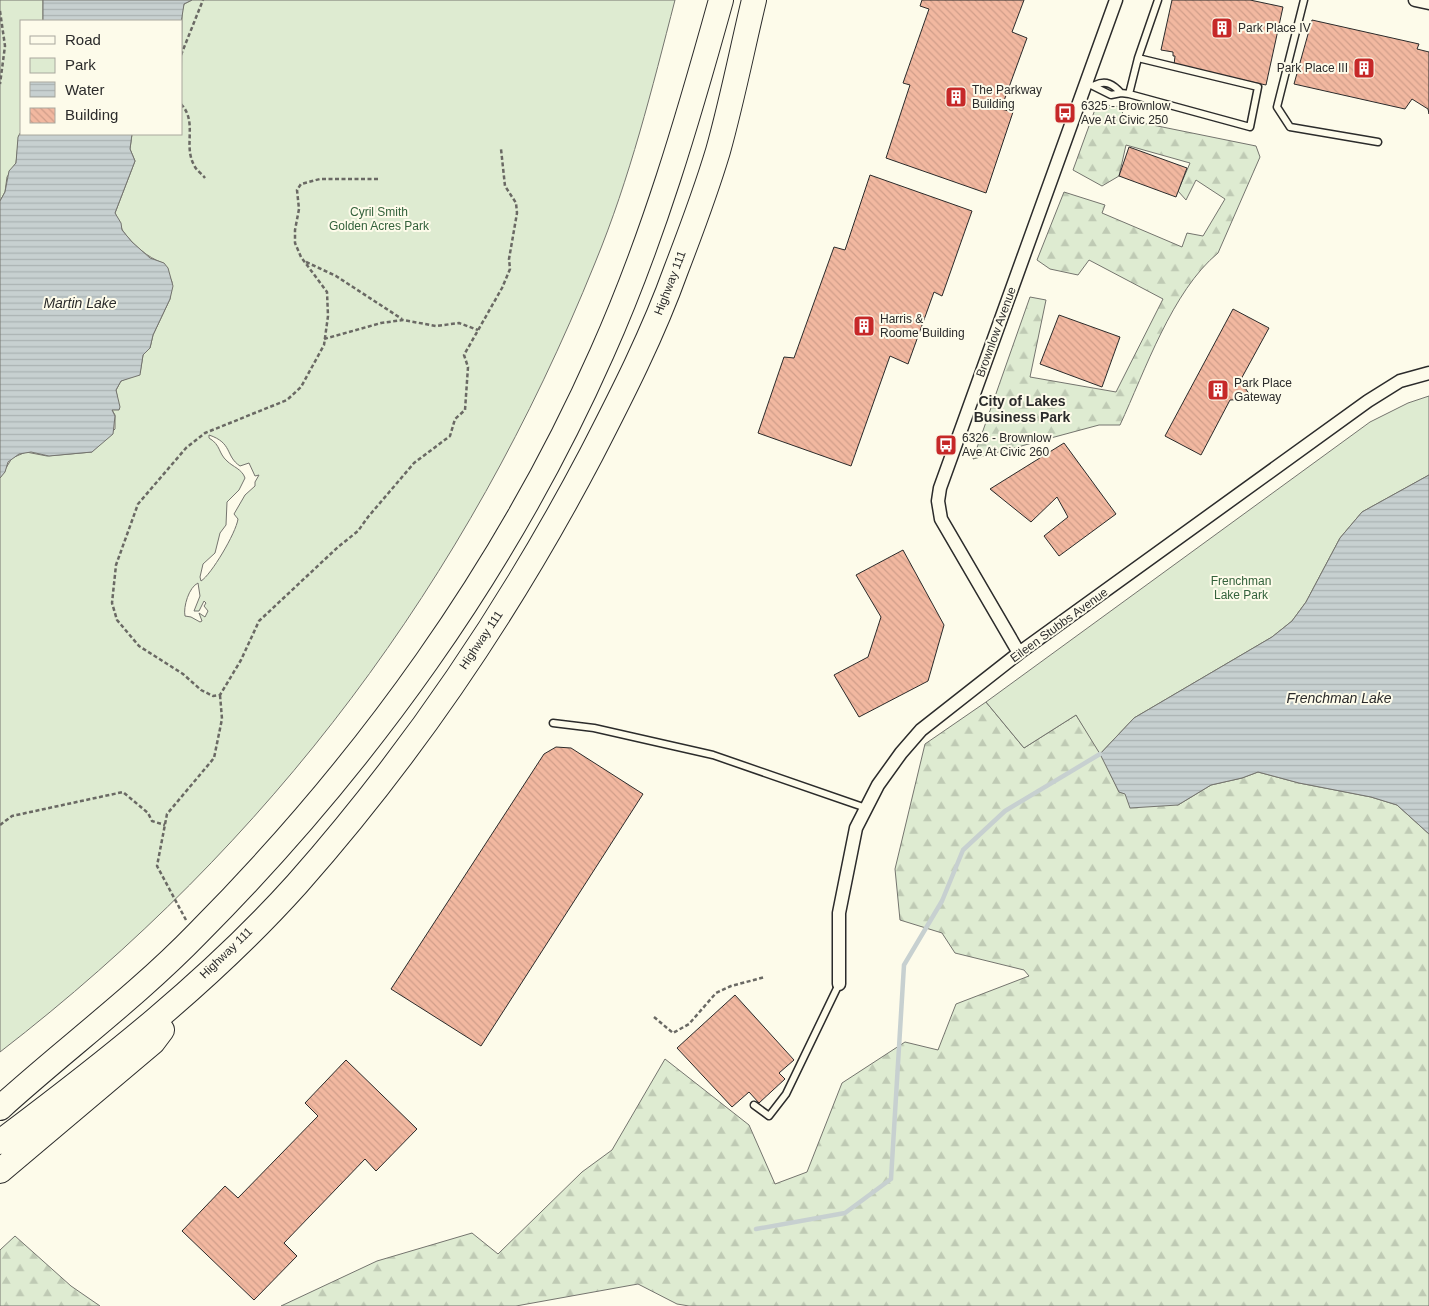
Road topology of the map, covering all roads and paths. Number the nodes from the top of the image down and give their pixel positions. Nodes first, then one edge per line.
1 (203, 0) edge
2 (721, 0) edge
3 (754, 0) edge
4 (770, 0) edge
5 (1116, 0) edge
6 (1158, 0) edge
7 (1304, 0) edge
8 (1415, 0) edge
9 (1429, 3) edge
10 (0, 11) edge
11 (182, 52) edge
12 (1138, 58) junction
13 (0, 84) edge
14 (1091, 84) junction
15 (1128, 94) junction
16 (182, 105) edge
17 (1378, 142) dead end
18 (501, 149) dead end
19 (718, 151) junction
20 (205, 178) dead end
21 (378, 180) dead end
22 (304, 262) junction
23 (403, 320) junction
24 (478, 330) junction
25 (324, 339) junction
26 (1429, 373) edge
27 (1019, 653) junction
28 (220, 695) junction
29 (554, 722) dead end
30 (866, 808) junction
31 (165, 824) junction
32 (0, 825) edge
33 (195, 937) junction
34 (219, 961) junction
35 (764, 977) dead end
36 (839, 984) joint
37 (654, 1017) dead end
38 (42, 1070) junction
39 (0, 1096) edge
40 (754, 1104) dead end
41 (0, 1108) edge
42 (0, 1142) edge
43 (0, 1171) edge

1 - 11 path
2 - 33 highway
3 - 19 highway, Highway 111
4 - 19 highway
5 - 14 street, Brownlow Avenue
6 - 12 lane
7 - 17 lane
8 - 9 street
10 - 13 path
12 - 15 lane
12 - 15 lane
14 - 15 lane
14 - 27 street, Brownlow Avenue
16 - 20 path
18 - 24 path
19 - 34 highway, Highway 111
21 - 22 path
22 - 23 path
22 - 25 path
23 - 24 path
23 - 25 path
24 - 28 path
25 - 28 path
26 - 27 street, Eileen Stubbs Avenue
27 - 30 street, Eileen Stubbs Avenue
28 - 31 path
29 - 30 lane
30 - 36 street, Eileen Stubbs Avenue
31 - 32 path
31 - 33 path
33 - 38 highway
34 - 42 highway, Highway 111
34 - 43 highway
35 - 37 path
36 - 40 lane
38 - 39 highway
38 - 41 highway

